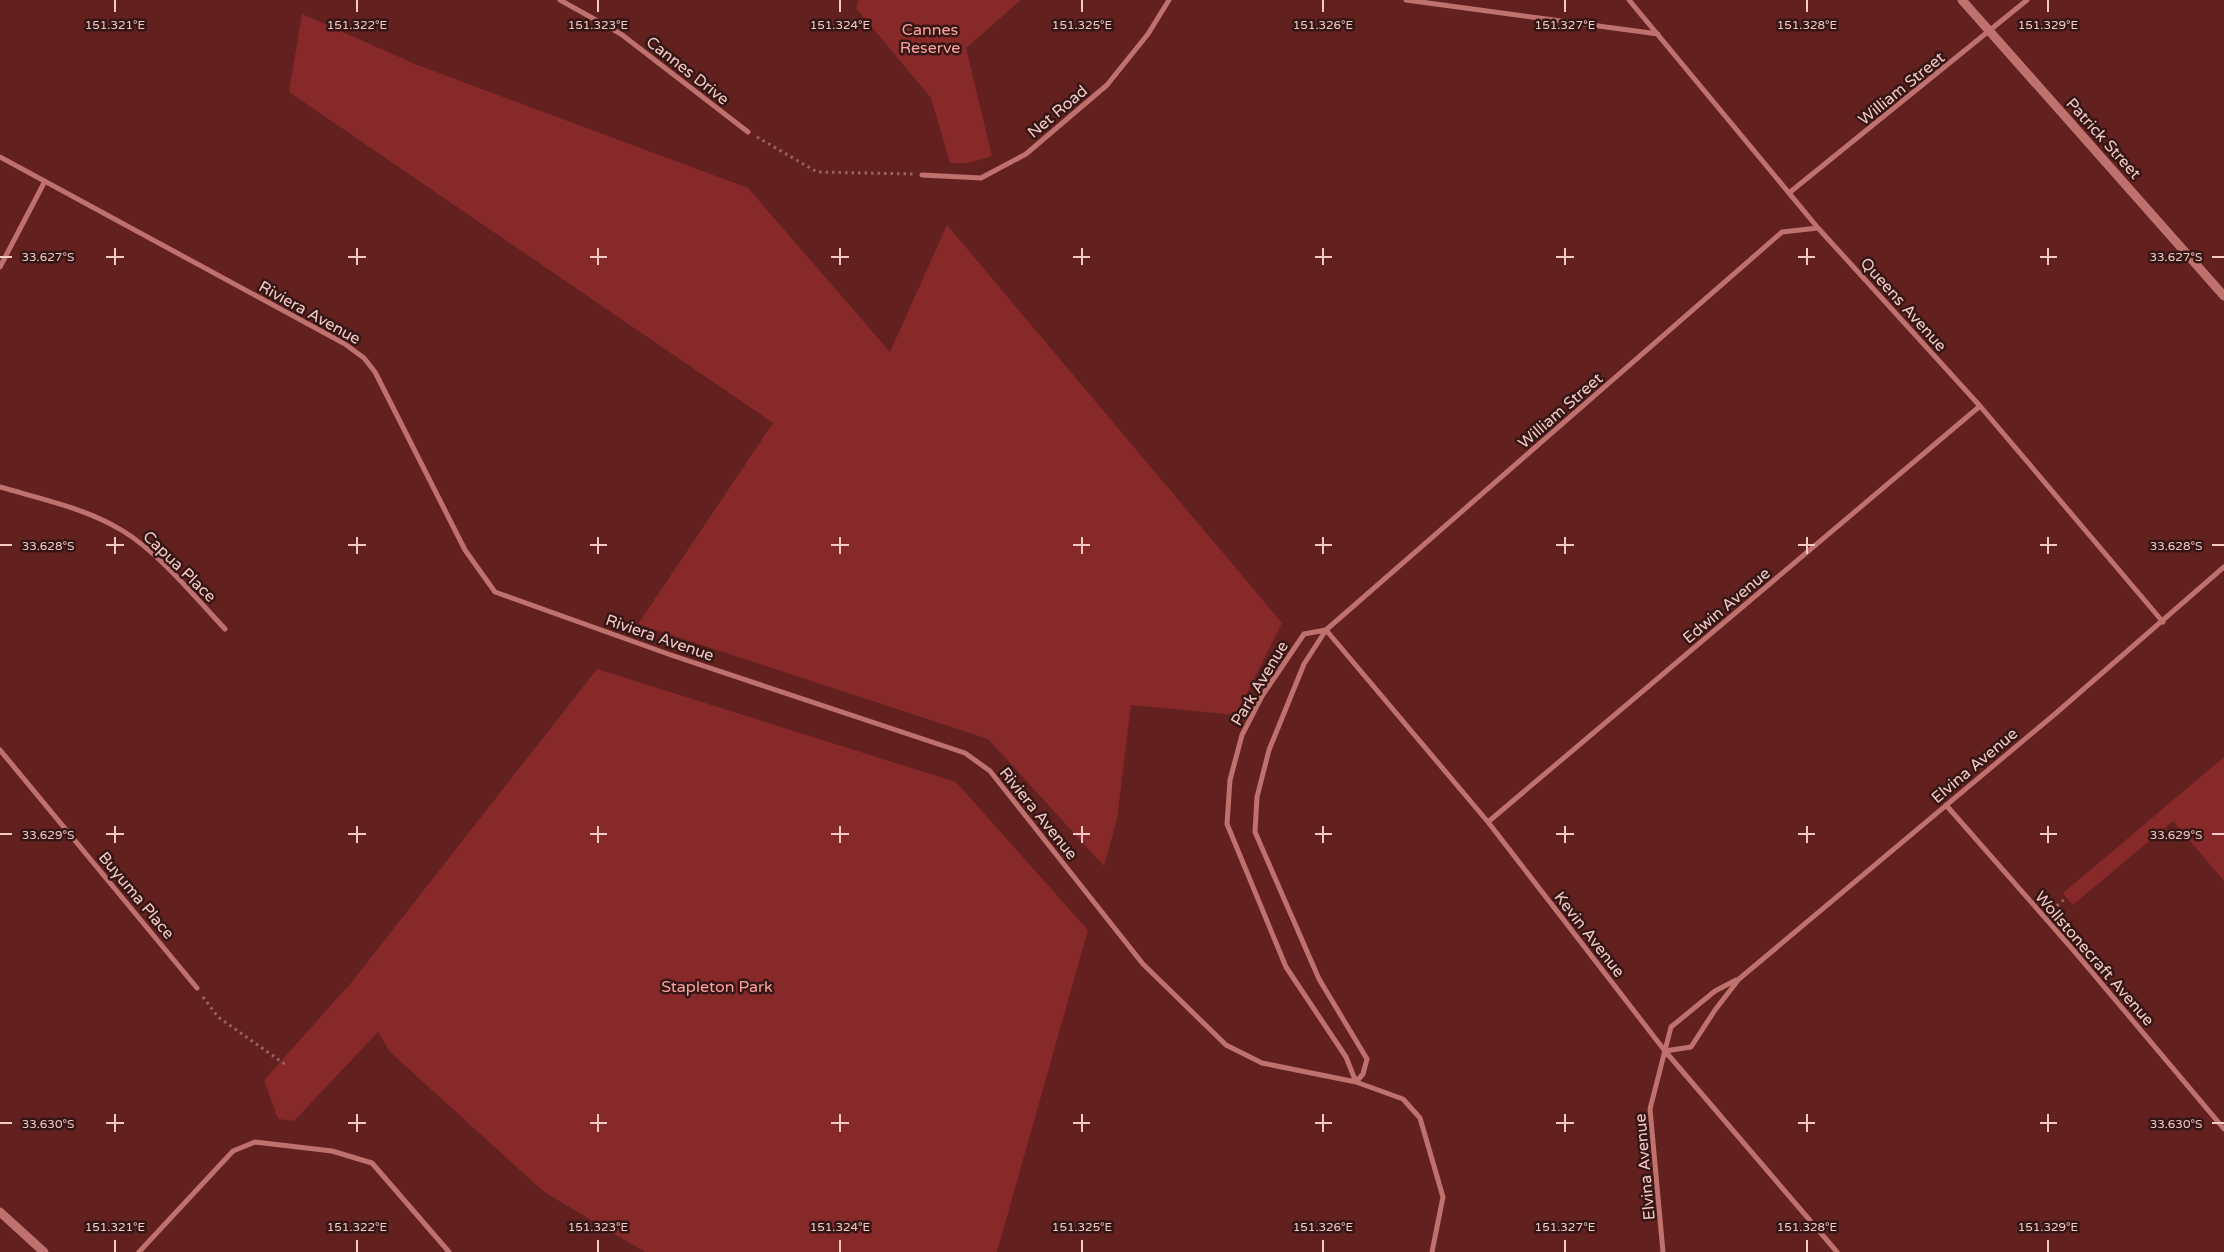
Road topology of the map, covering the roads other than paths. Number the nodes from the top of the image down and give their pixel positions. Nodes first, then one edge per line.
1 (560, 0) edge
2 (1169, 0) edge
3 (1406, 0) edge
4 (1629, 0) edge
5 (1962, 0) edge
6 (2027, 0) edge
7 (1989, 32) junction
8 (1658, 34) junction
9 (748, 132) road end
10 (0, 157) edge
11 (922, 175) road end
12 (45, 182) junction
13 (1790, 193) junction
14 (1818, 228) junction
15 (0, 268) edge
16 (2224, 296) edge
17 (1980, 406) junction
18 (0, 488) edge
19 (2224, 567) edge
20 (2163, 622) junction
21 (225, 629) dead end
22 (1326, 630) junction
23 (0, 750) edge
24 (1946, 805) junction
25 (1488, 822) junction
26 (1739, 979) junction
27 (197, 988) road end
28 (1665, 1051) junction
29 (1356, 1082) junction
30 (2224, 1129) edge
31 (0, 1212) edge
32 (44, 1252) edge
33 (139, 1252) edge
34 (449, 1252) edge
35 (1432, 1252) edge
36 (1663, 1252) edge
37 (1837, 1252) edge

1 - 9 street, Cannes Drive
2 - 11 street, Net Road
3 - 8 street
4 - 8 street, Queens Avenue
5 - 7 street, Patrick Street
6 - 7 street, William Street
7 - 13 street, William Street
7 - 16 street, Patrick Street
8 - 13 street, Queens Avenue
10 - 12 street, Riviera Avenue
12 - 15 street
12 - 29 street, Riviera Avenue
13 - 14 street, Queens Avenue
14 - 17 street, Queens Avenue
14 - 22 street, William Street
17 - 20 street, Queens Avenue
17 - 25 street, Edwin Avenue
18 - 21 street, Capua Place
19 - 20 street, Elvina Avenue
20 - 24 street, Elvina Avenue
22 - 25 street, Kevin Avenue
22 - 29 street, Park Avenue
22 - 29 street, Park Avenue
23 - 27 street, Buyuma Place
24 - 26 street, Elvina Avenue
24 - 30 street, Wollstonecraft Avenue
25 - 28 street, Kevin Avenue
26 - 28 street, Elvina Avenue
26 - 28 street, Elvina Avenue
28 - 36 street, Elvina Avenue
28 - 37 street, Kevin Avenue
29 - 35 street
31 - 32 street
33 - 34 street

